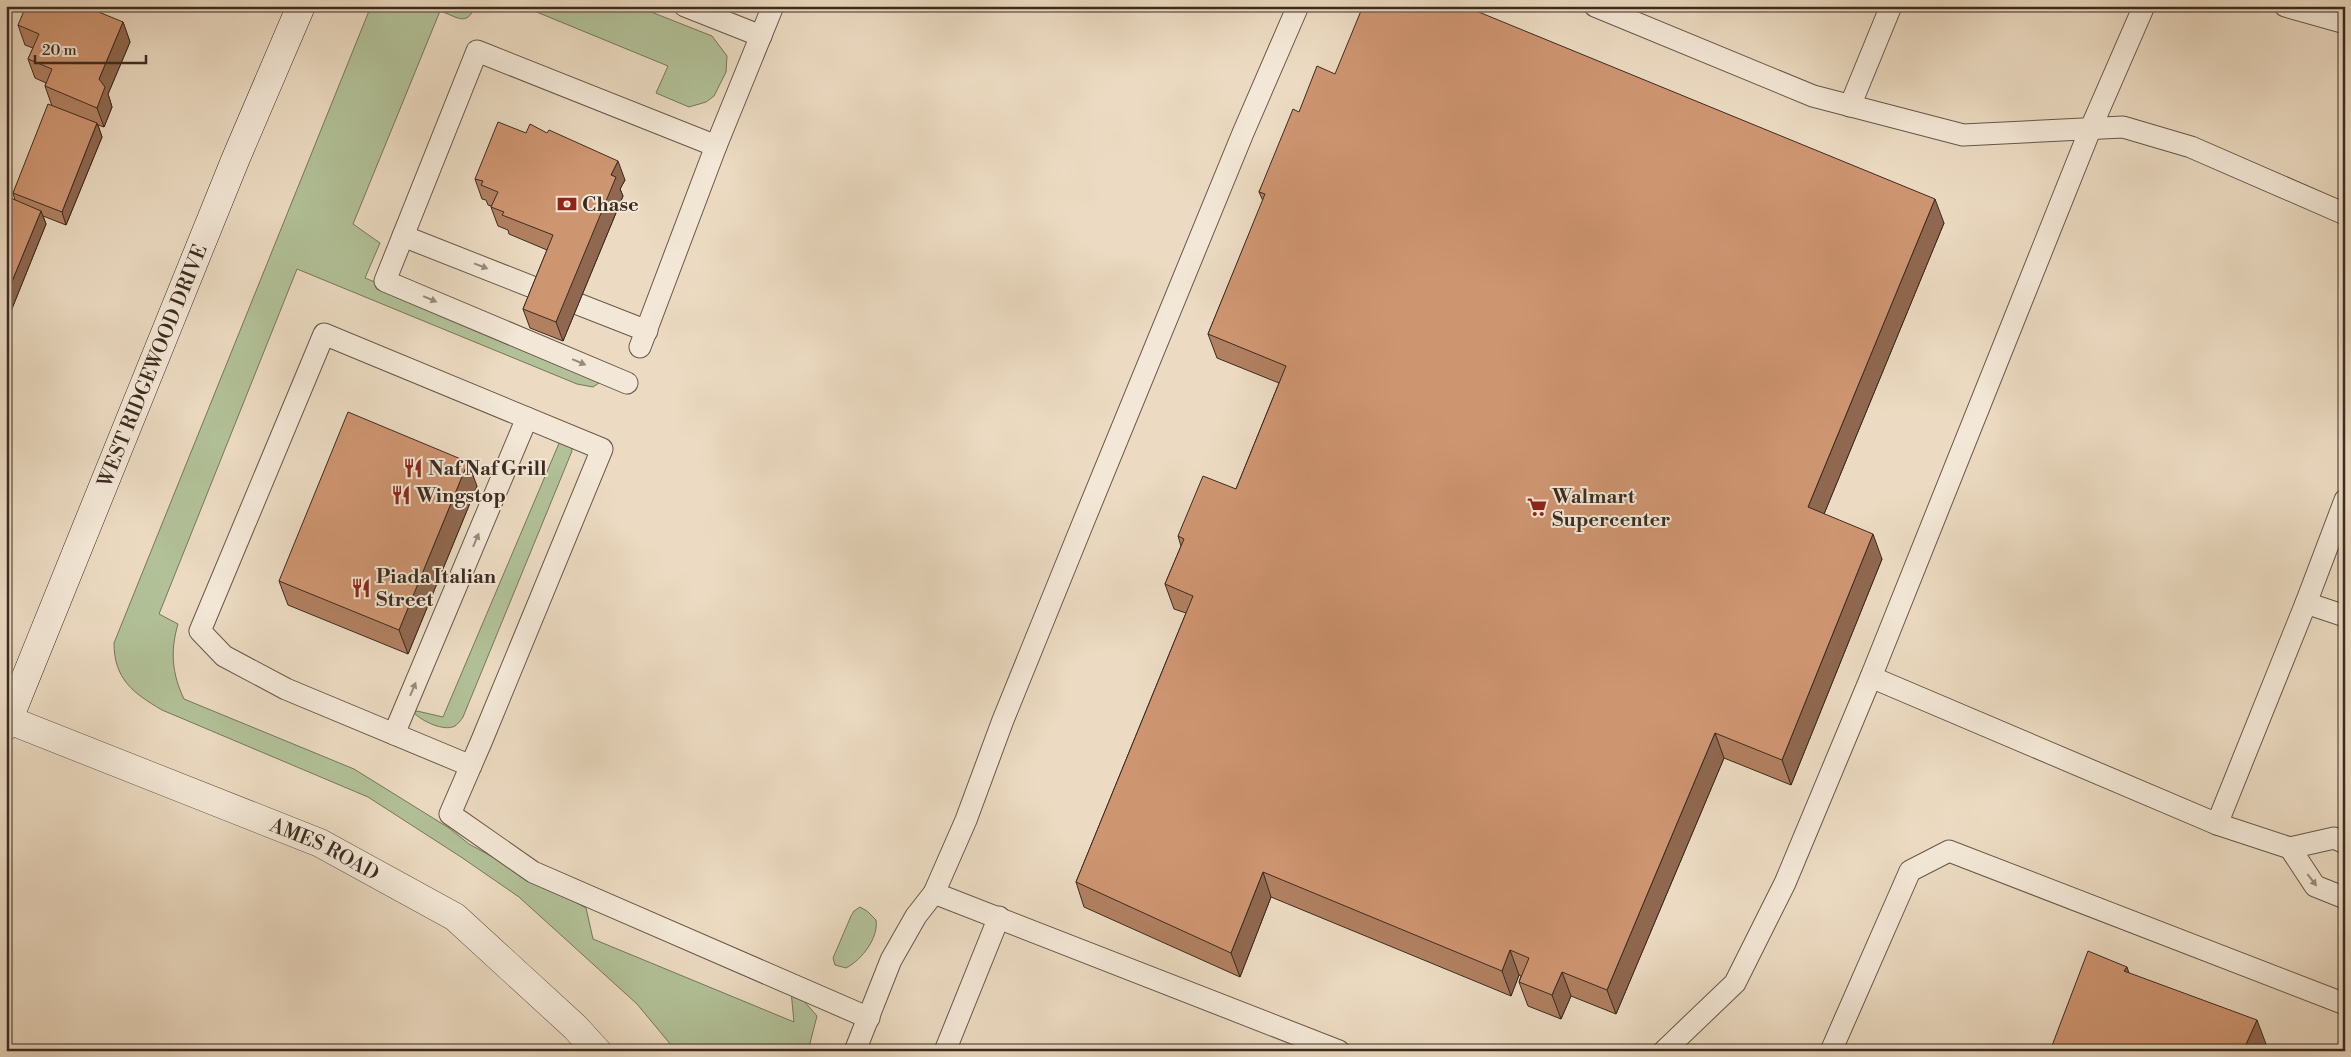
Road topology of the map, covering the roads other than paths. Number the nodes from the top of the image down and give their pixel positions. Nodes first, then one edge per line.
1 (301, 6) edge
2 (685, 6) edge
3 (773, 6) edge
4 (1298, 6) edge
5 (1595, 6) edge
6 (1891, 6) edge
7 (2144, 6) edge
8 (2286, 6) edge
9 (2345, 23) edge
10 (760, 36) junction
11 (1850, 106) junction
12 (2090, 130) junction
13 (716, 146) junction
14 (2345, 214) edge
15 (403, 236) junction
16 (545, 292) edge
17 (578, 304) dead end
18 (627, 383) dead end
19 (527, 418) junction
20 (2345, 500) edge
21 (2306, 603) junction
22 (2345, 616) edge
23 (1871, 677) junction
24 (8, 723) edge
25 (394, 734) junction
26 (471, 766) junction
27 (2217, 824) junction
28 (2345, 843) edge
29 (2290, 848) junction
30 (934, 893) junction
31 (2345, 898) edge
32 (999, 917) junction
33 (2345, 1004) edge
34 (869, 1018) junction
35 (597, 1051) edge
36 (855, 1051) edge
37 (945, 1051) edge
38 (1340, 1051) edge
39 (1664, 1051) edge
40 (1831, 1051) edge

1 - 24 main road, WEST RIDGEWOOD DRIVE
2 - 10 lane
3 - 10 lane
4 - 30 lane
5 - 11 lane
6 - 11 lane
7 - 12 lane
8 - 9 lane
10 - 13 lane
11 - 12 lane
12 - 14 lane
12 - 23 lane
13 - 15 lane
13 - 17 lane
15 -> 16 lane
15 -> 18 lane
25 -> 19 lane
19 - 25 lane
19 - 26 lane
20 - 21 lane
21 - 22 lane
21 - 27 lane
23 - 27 lane
23 - 39 lane
24 - 35 main road, AMES ROAD
25 - 26 lane
26 - 34 lane
27 - 29 lane
28 - 29 lane
29 -> 31 lane
30 - 32 lane
30 - 34 lane
32 - 37 lane
32 - 38 lane
33 - 40 lane
34 - 36 lane

